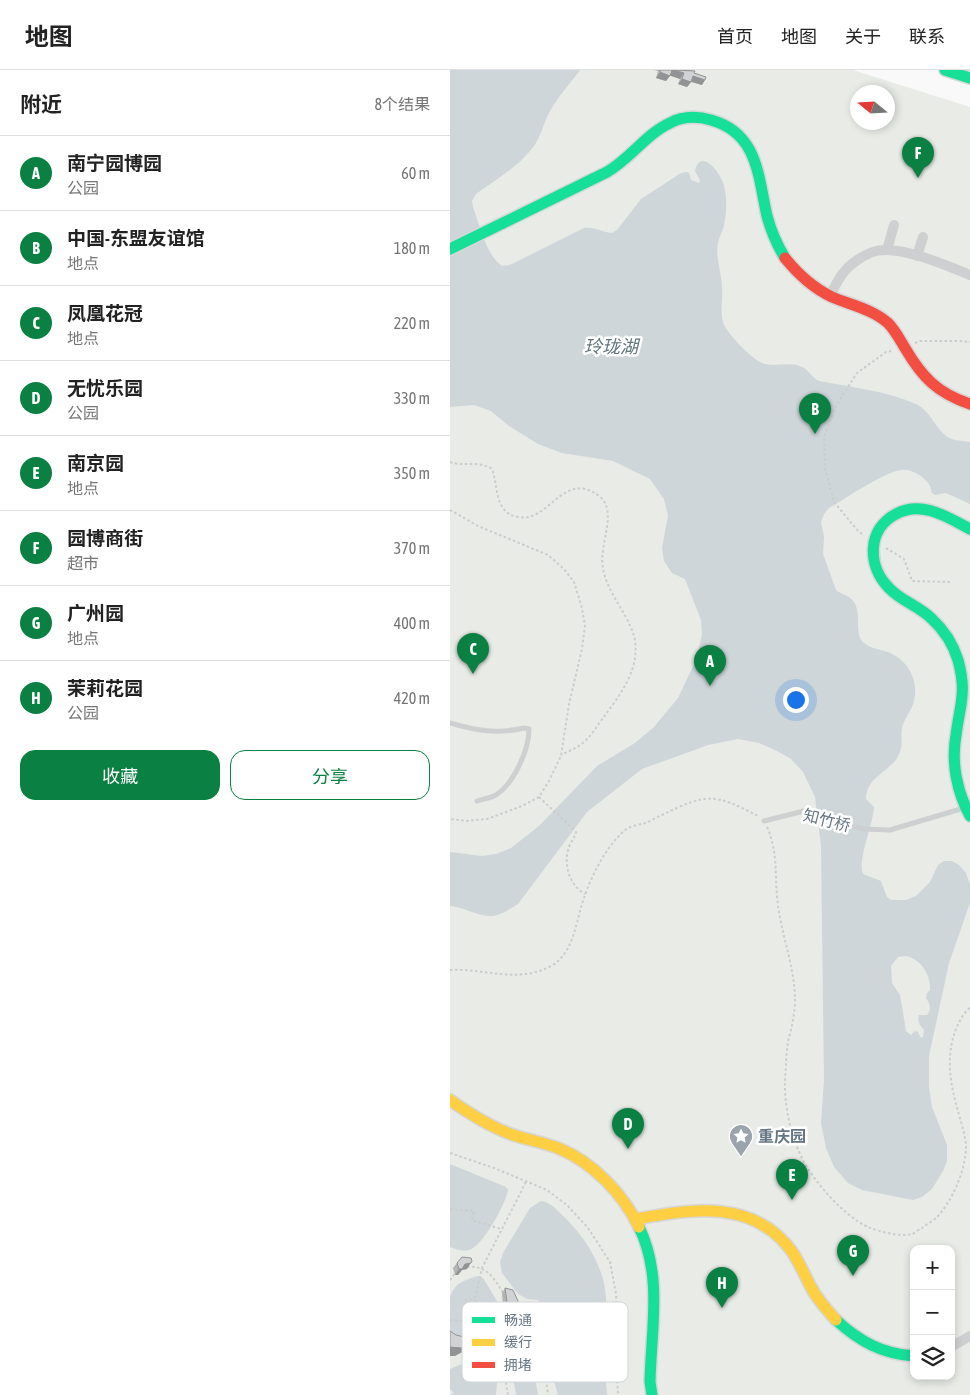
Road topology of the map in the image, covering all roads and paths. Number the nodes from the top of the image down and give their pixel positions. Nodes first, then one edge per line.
1 (945, 70) edge
2 (970, 78) edge
3 (894, 225) dead end
4 (923, 238) dead end
5 (450, 249) edge
6 (887, 250) junction
7 (917, 256) junction
8 (970, 276) edge
9 (830, 296) junction
10 (970, 342) edge
11 (904, 347) junction
12 (970, 404) edge
13 (450, 462) edge
14 (450, 510) edge
15 (970, 529) edge
16 (874, 541) junction
17 (950, 582) dead end
18 (450, 723) edge
19 (561, 755) junction
20 (538, 797) junction
21 (477, 801) dead end
22 (968, 812) edge
23 (450, 819) edge
24 (764, 821) junction
25 (585, 894) junction
26 (450, 970) edge
27 (970, 1008) edge
28 (450, 1100) edge
29 (450, 1153) edge
30 (526, 1182) junction
31 (450, 1209) edge
32 (636, 1219) junction
33 (501, 1229) junction
34 (465, 1267) edge
35 (482, 1268) junction
36 (458, 1271) edge
37 (450, 1279) edge
38 (506, 1298) edge
39 (475, 1299) junction
40 (466, 1302) edge
41 (476, 1302) edge
42 (616, 1302) edge
43 (450, 1320) edge
44 (462, 1321) edge
45 (970, 1336) edge
46 (955, 1345) edge
47 (910, 1355) edge
48 (506, 1382) edge
49 (546, 1382) edge
50 (617, 1382) edge
51 (508, 1395) edge
52 (548, 1395) edge
53 (618, 1395) edge
54 (652, 1395) edge

1 - 2 street
3 - 6 street
4 - 7 street
5 - 9 street
6 - 7 street
6 - 9 street
7 - 8 street
9 - 11 street
10 - 11 path
11 - 12 street
11 - 16 path
13 - 19 path
14 - 19 path
15 - 16 street
16 - 17 path
16 - 22 street
18 - 21 lane
19 - 20 path
20 - 23 path
20 - 25 path
22 - 24 lane, 知竹桥
24 - 25 path
24 - 27 path
25 - 26 path
28 - 32 street
29 - 30 path
30 - 33 path
30 - 42 path
31 - 33 path
32 - 47 street
32 - 54 street
33 - 35 path
34 - 35 path
35 - 38 path
35 - 39 path
36 - 37 path
39 - 40 path
39 - 41 path
43 - 44 path
45 - 46 street
48 - 51 path
49 - 52 path
50 - 53 path

